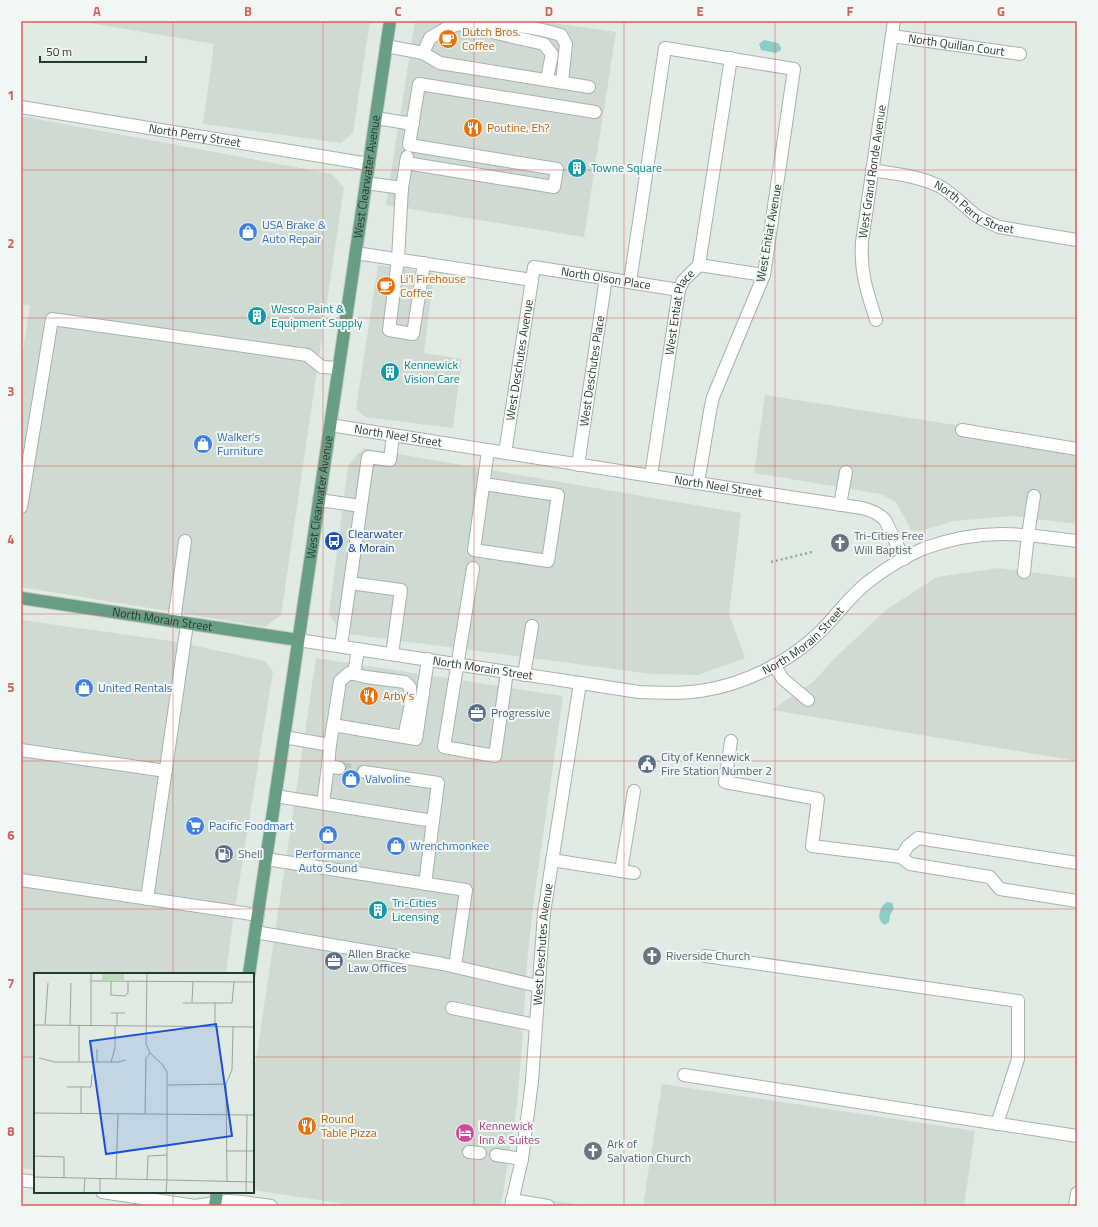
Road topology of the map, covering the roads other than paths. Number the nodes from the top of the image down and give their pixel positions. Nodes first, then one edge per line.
1 (390, 21) edge
2 (894, 21) edge
3 (476, 26) junction
4 (892, 36) junction
5 (386, 46) junction
6 (423, 53) junction
7 (1020, 54) dead end
8 (731, 58) junction
9 (547, 79) junction
10 (562, 82) junction
11 (589, 87) dead end
12 (21, 107) edge
13 (595, 112) dead end
14 (376, 118) junction
15 (413, 124) junction
16 (409, 145) junction
17 (406, 163) junction
18 (369, 164) junction
19 (872, 170) junction
20 (366, 183) junction
21 (402, 188) junction
22 (1077, 240) edge
23 (356, 253) junction
24 (398, 259) junction
25 (424, 263) junction
26 (699, 265) junction
27 (534, 267) joint
28 (764, 274) junction
29 (606, 278) junction
30 (532, 280) junction
31 (630, 282) junction
32 (679, 290) junction
33 (876, 320) dead end
34 (338, 368) junction
35 (330, 425) junction
36 (962, 430) dead end
37 (393, 435) junction
38 (1077, 449) edge
39 (488, 451) junction
40 (505, 453) junction
41 (578, 465) junction
42 (846, 472) dead end
43 (651, 476) junction
44 (698, 483) junction
45 (484, 484) junction
46 (1034, 496) dead end
47 (319, 500) junction
48 (840, 505) junction
49 (361, 506) junction
50 (21, 507) edge
51 (1028, 535) junction
52 (186, 541) dead end
53 (1077, 541) edge
54 (904, 558) junction
55 (473, 568) dead end
56 (1024, 572) dead end
57 (350, 583) junction
58 (21, 598) edge
59 (174, 621) junction
60 (188, 624) junction
61 (532, 626) dead end
62 (298, 640) junction
63 (341, 646) junction
64 (358, 649) junction
65 (392, 654) junction
66 (428, 659) junction
67 (458, 664) junction
68 (774, 665) junction
69 (507, 672) junction
70 (354, 674) junction
71 (524, 674) junction
72 (580, 683) junction
73 (808, 700) dead end
74 (333, 725) junction
75 (284, 737) junction
76 (404, 737) junction
77 (731, 741) dead end
78 (330, 744) junction
79 (21, 750) edge
80 (166, 770) junction
81 (364, 772) tunnel mouth
82 (634, 791) dead end
83 (275, 796) junction
84 (323, 803) junction
85 (433, 821) junction
86 (901, 857) junction
87 (266, 859) junction
88 (552, 860) junction
89 (1077, 863) edge
90 (21, 880) edge
91 (425, 884) junction
92 (147, 899) junction
93 (1077, 901) edge
94 (258, 915) junction
95 (255, 932) junction
96 (706, 956) dead end
97 (455, 966) junction
98 (249, 973) edge
99 (538, 986) junction
100 (452, 1008) dead end
101 (536, 1025) junction
102 (684, 1075) dead end
103 (997, 1124) junction
104 (1077, 1136) edge
105 (496, 1155) dead end
106 (522, 1159) junction
107 (21, 1180) edge
108 (34, 1182) edge
109 (109, 1193) edge
110 (1077, 1193) edge
111 (215, 1200) edge
112 (512, 1203) edge
113 (271, 1206) edge
114 (548, 1206) edge
115 (1075, 1206) edge

1 - 5 main road, West Clearwater Avenue
2 - 4 street, West Grand Ronde Avenue
3 - 6 street
3 - 9 street
3 - 10 street
4 - 7 street, North Quillan Court
4 - 19 street, West Grand Ronde Avenue
5 - 6 street
5 - 14 main road, West Clearwater Avenue
6 - 9 street
8 - 26 street, West Entiat Place
8 - 28 street, West Entiat Avenue
8 - 31 street
9 - 10 street
10 - 11 street
12 - 18 street, North Perry Street
13 - 15 street
14 - 15 street
14 - 18 main road, West Clearwater Avenue
15 - 16 street
16 - 17 street
16 - 17 street
17 - 21 street
18 - 20 main road, West Clearwater Avenue
19 - 22 street, North Perry Street
19 - 33 street, West Grand Ronde Avenue
20 - 21 street
20 - 23 main road, West Clearwater Avenue
21 - 24 street
23 - 24 street
23 - 34 main road, West Clearwater Avenue
24 - 25 street
24 - 25 street
25 - 30 street
26 - 28 street
26 - 32 street, West Entiat Place
27 - 29 street, North Olson Place
27 - 30 street, West Deschutes Avenue
28 - 44 street, West Entiat Avenue
29 - 31 street, North Olson Place
29 - 41 street, West Deschutes Place
30 - 40 street, West Deschutes Avenue
31 - 32 street, North Olson Place
32 - 43 street, West Entiat Place
34 - 35 main road, West Clearwater Avenue
34 - 50 street
35 - 37 street, North Neel Street
35 - 47 main road, West Clearwater Avenue
36 - 38 street
37 - 39 street, North Neel Street
37 - 49 street
39 - 40 street, North Neel Street
39 - 45 street
40 - 41 street, North Neel Street
41 - 43 street, North Neel Street
42 - 48 street
43 - 44 street, North Neel Street
44 - 48 street, North Neel Street
45 - 45 street
46 - 51 street
47 - 49 street
47 - 62 main road, West Clearwater Avenue
48 - 54 street, North Neel Street
49 - 57 street
51 - 53 street
51 - 54 street
51 - 56 street
52 - 59 street
54 - 68 street, North Morain Street
55 - 67 street
57 - 63 street
57 - 65 street
58 - 59 main road, North Morain Street
59 - 60 main road, North Morain Street
60 - 62 main road, North Morain Street
60 - 80 street
61 - 71 street
62 - 63 street, North Morain Street
62 - 75 main road, West Clearwater Avenue
63 - 64 street, North Morain Street
64 - 65 street, North Morain Street
64 - 70 street
65 - 66 street, North Morain Street
66 - 67 street, North Morain Street
66 - 76 street
67 - 69 street, North Morain Street
67 - 69 street
68 - 72 street, North Morain Street
68 - 73 street
69 - 71 street, North Morain Street
70 - 74 street
70 - 76 street
71 - 72 street, North Morain Street
72 - 88 street, West Deschutes Avenue
74 - 76 street
74 - 78 street
75 - 78 street
75 - 83 main road, West Clearwater Avenue
77 - 86 street
78 - 84 street
79 - 80 street
80 - 92 street
81 - 85 street
82 - 88 street
83 - 84 street
83 - 87 main road, West Clearwater Avenue
84 - 85 street
85 - 91 street
86 - 89 street
86 - 93 street
87 - 91 street
87 - 94 main road, West Clearwater Avenue
88 - 99 street, West Deschutes Avenue
90 - 92 street
91 - 97 street
92 - 94 street
94 - 95 main road, West Clearwater Avenue
95 - 97 street
95 - 98 main road, West Clearwater Avenue
96 - 103 street
97 - 99 street
99 - 101 street, West Deschutes Avenue
100 - 101 street
101 - 106 street, West Deschutes Avenue
102 - 103 street
103 - 104 street
105 - 106 street
106 - 112 street, West Deschutes Avenue
107 - 108 street
109 - 111 street
110 - 115 street
111 - 113 street
112 - 114 street

